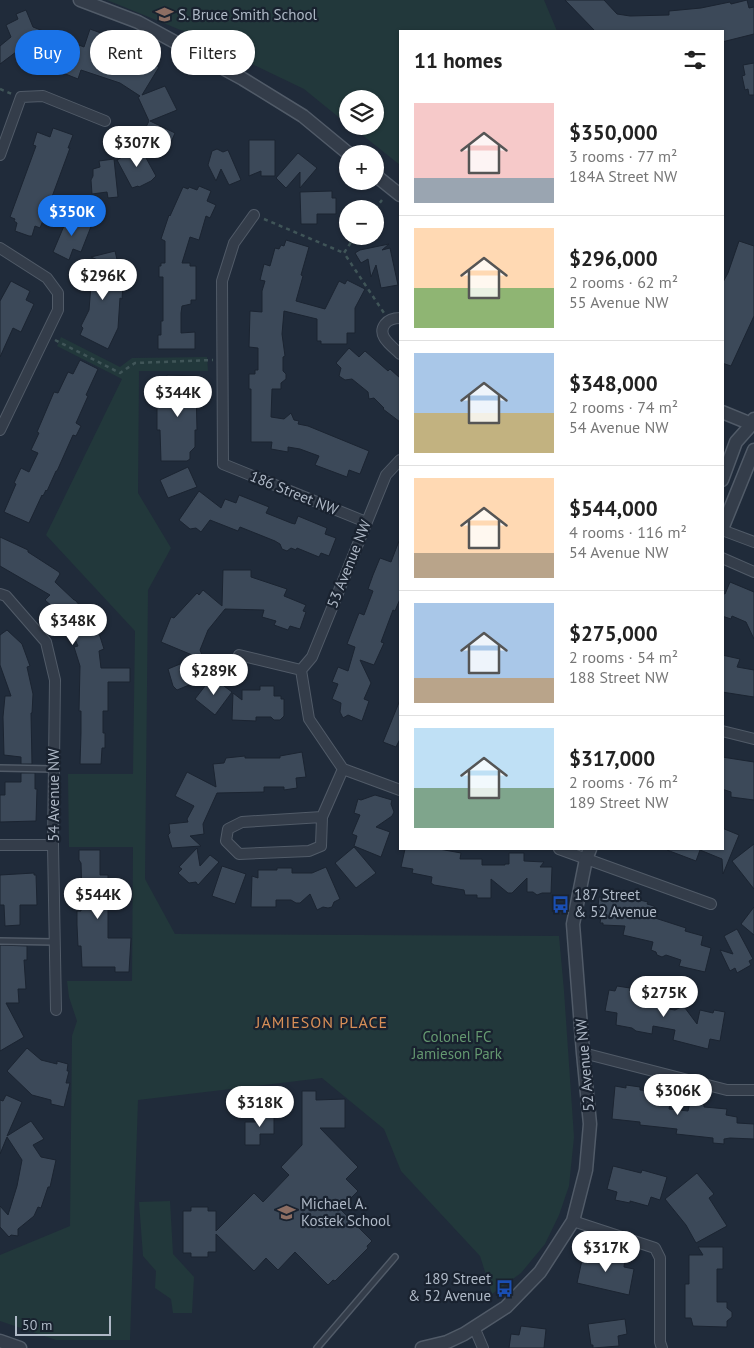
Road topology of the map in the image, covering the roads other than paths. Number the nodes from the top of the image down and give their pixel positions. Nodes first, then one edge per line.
1 (80, 0) edge
2 (105, 121) dead end
3 (339, 146) edge
4 (0, 155) edge
5 (384, 182) edge
6 (399, 194) edge
7 (254, 215) road end
8 (0, 248) edge
9 (399, 318) edge
10 (399, 353) edge
11 (724, 413) edge
12 (753, 423) edge
13 (1, 425) edge
14 (754, 444) edge
15 (754, 450) edge
16 (399, 461) edge
17 (724, 475) edge
18 (366, 522) junction
19 (724, 525) edge
20 (724, 531) edge
21 (754, 542) edge
22 (724, 559) edge
23 (754, 572) edge
24 (3, 595) edge
25 (239, 655) dead end
26 (301, 670) junction
27 (724, 732) edge
28 (754, 739) edge
29 (0, 768) edge
30 (54, 769) junction
31 (343, 769) junction
32 (399, 790) edge
33 (322, 817) junction
34 (0, 845) edge
35 (53, 845) junction
36 (565, 850) edge
37 (588, 854) edge
38 (711, 904) dead end
39 (0, 941) edge
40 (54, 942) junction
41 (56, 1010) dead end
42 (583, 1053) junction
43 (754, 1090) edge
44 (573, 1222) junction
45 (395, 1257) dead end
46 (474, 1327) junction
47 (0, 1341) edge
48 (449, 1345) edge
49 (20, 1348) edge
50 (316, 1348) edge
51 (422, 1348) edge
52 (483, 1348) edge
53 (662, 1348) edge

1 - 3 street
2 - 4 street
5 - 6 street
7 - 18 street, 186 Street NW
8 - 13 street
9 - 10 street
11 - 12 street
12 - 14 street
12 - 17 street
15 - 19 street
16 - 18 street, 53 Avenue NW
18 - 26 street, 53 Avenue NW
20 - 21 street
22 - 23 street
24 - 30 street, 54 Avenue NW
25 - 26 street
26 - 31 street
27 - 28 street
29 - 30 lane
30 - 35 street, 54 Avenue NW
31 - 32 street
31 - 33 street
33 - 33 street
34 - 35 street
35 - 40 street, 54 Avenue NW
36 - 37 street
37 - 38 street
37 - 42 street, 52 Avenue NW
39 - 40 lane
40 - 41 street, 54 Avenue NW
42 - 43 street
42 - 44 street, 52 Avenue NW
44 - 46 street, 52 Avenue NW
44 - 53 street
45 - 50 lane
46 - 48 street, 52 Avenue NW
46 - 52 street
47 - 49 street
48 - 51 street, 52 Avenue NW

